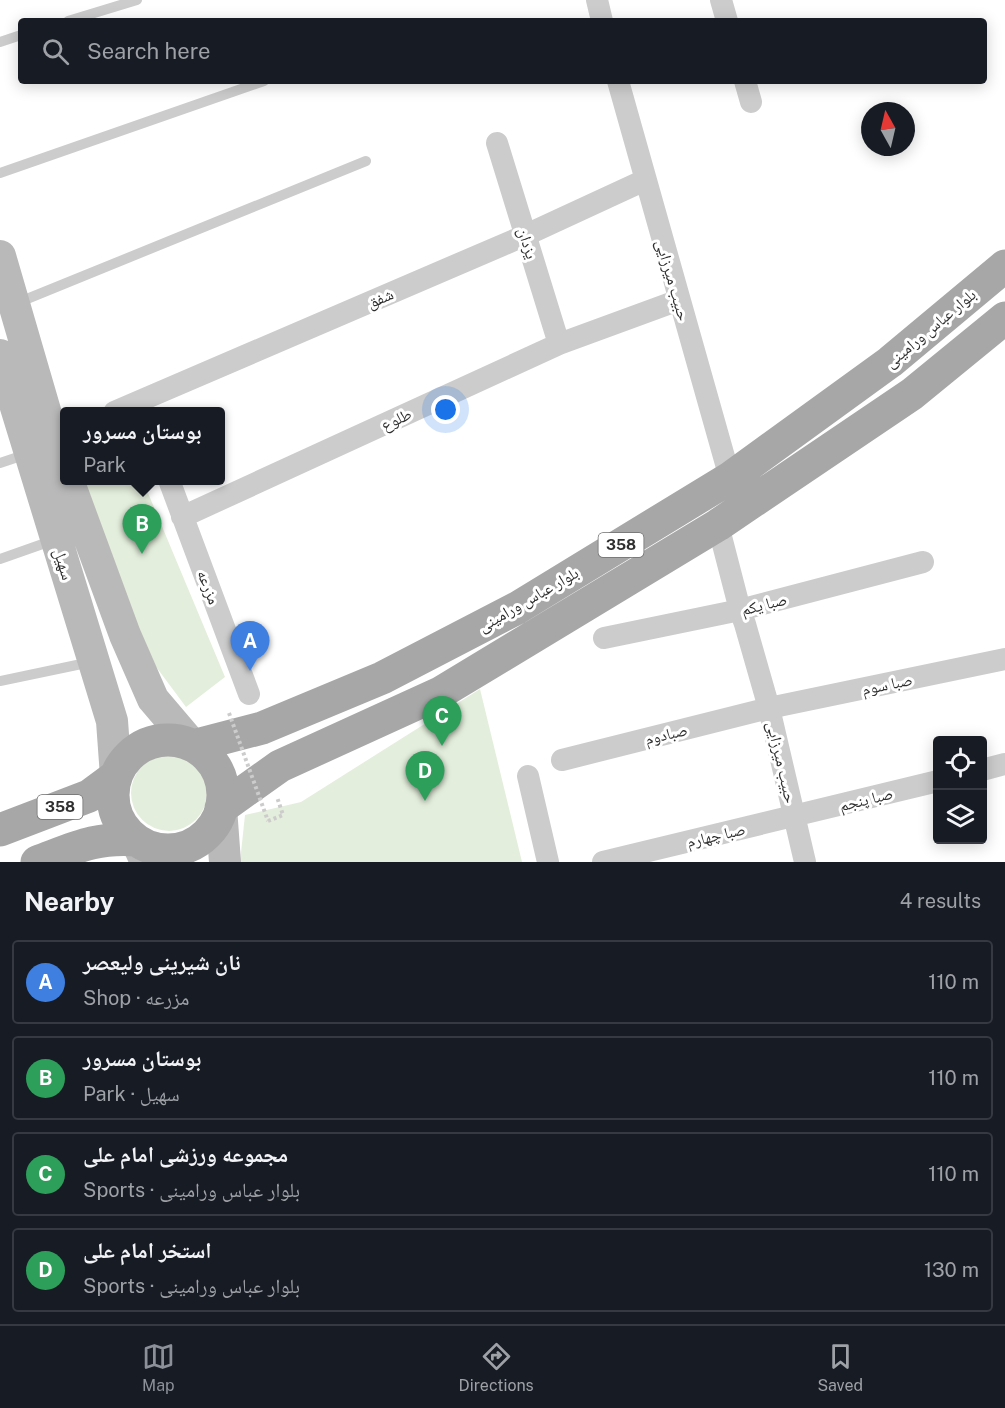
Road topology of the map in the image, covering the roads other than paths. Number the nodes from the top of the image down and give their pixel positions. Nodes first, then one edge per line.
1 (137, 0) edge
2 (597, 0) edge
3 (721, 0) edge
4 (78, 18) edge
5 (601, 18) edge
6 (726, 18) edge
7 (18, 36) edge
8 (0, 42) edge
9 (255, 84) edge
10 (619, 84) edge
11 (497, 143) dead end
12 (366, 161) dead end
13 (0, 173) edge
14 (645, 180) junction
15 (526, 236) junction
16 (0, 256) edge
17 (1005, 266) edge
18 (679, 300) junction
19 (14, 304) junction
20 (1005, 318) edge
21 (559, 344) junction
22 (0, 355) edge
23 (141, 406) edge
24 (49, 441) edge
25 (60, 461) edge
26 (0, 463) edge
27 (730, 478) junction
28 (70, 485) edge
29 (171, 485) edge
30 (182, 517) junction
31 (718, 525) junction
32 (56, 539) junction
33 (0, 559) edge
34 (923, 562) dead end
35 (740, 610) junction
36 (604, 638) dead end
37 (1005, 659) edge
38 (94, 661) junction
39 (0, 681) edge
40 (249, 694) dead end
41 (770, 708) junction
42 (193, 746) junction
43 (562, 760) dead end
44 (1005, 764) edge
45 (987, 769) edge
46 (116, 776) junction
47 (528, 776) dead end
48 (933, 782) edge
49 (221, 808) junction
50 (795, 816) junction
51 (0, 830) edge
52 (141, 851) edge
53 (37, 862) edge
54 (225, 862) edge
55 (548, 862) edge
56 (603, 862) edge
57 (805, 862) edge

1 - 4 lane
2 - 5 street
3 - 6 street
7 - 8 lane
9 - 13 lane
10 - 14 street, حبیب میرزایی
11 - 15 street, یزدان
12 - 19 lane
14 - 15 street, شفق
14 - 18 street, حبیب میرزایی
15 - 21 street, یزدان
15 - 23 street, شفق
16 - 19 main road, سهیل
17 - 27 main road, بلوار عباس ورامینی / 358
18 - 21 street, طلوع
18 - 27 street, حبیب میرزایی
19 - 24 main road, سهیل
20 - 31 main road, بلوار عباس ورامینی / 358
21 - 30 street, طلوع
22 - 24 main road, سهیل
24 - 25 main road, سهیل
24 - 26 lane
24 - 32 main road, سهیل
27 - 42 main road, بلوار عباس ورامینی / 358
28 - 42 main road, سهیل
29 - 30 street, مزرعه
30 - 40 street, مزرعه
31 - 35 street, حبیب میرزایی
31 - 49 main road, بلوار عباس ورامینی / 358
32 - 33 lane
32 - 38 main road, سهیل
34 - 35 street, صبا یکم
35 - 36 street, صبا یکم
35 - 41 street, حبیب میرزایی
37 - 41 street, صبا سوم
38 - 39 lane
38 - 46 main road, سهیل
41 - 43 street, صبادوم
41 - 50 street, حبیب میرزایی
42 - 46 main road
42 - 49 main road
44 - 45 street
46 - 51 main road, 358
46 - 52 main road
47 - 55 street
48 - 50 street, صبا پنجم
49 - 52 main road
49 - 54 main road
50 - 56 street, صبا چهارم
50 - 57 street, حبیب میرزایی
52 - 53 main road, 358

